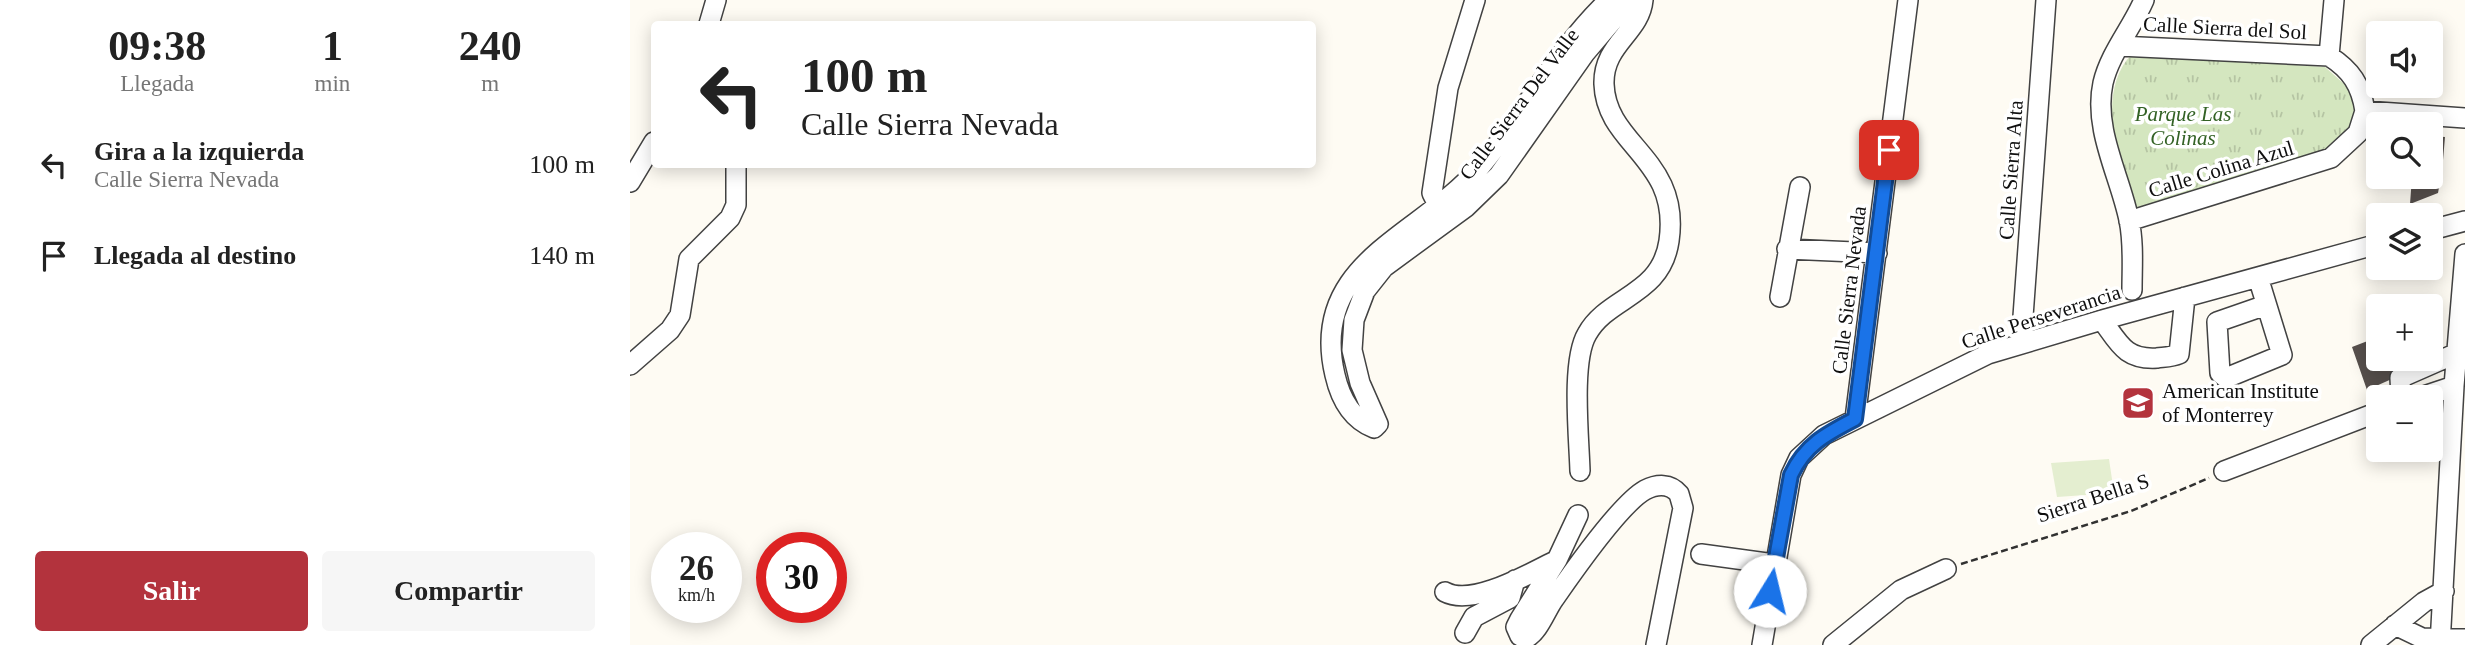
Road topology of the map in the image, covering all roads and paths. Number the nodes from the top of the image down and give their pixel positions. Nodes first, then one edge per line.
1 (1475, 0) edge
2 (1609, 0) edge
3 (1630, 0) edge
4 (1643, 0) edge
5 (1908, 0) edge
6 (2046, 0) edge
7 (2144, 0) edge
8 (2334, 0) edge
9 (2119, 46) junction
10 (2329, 56) junction
11 (2365, 111) junction
12 (2465, 118) edge
13 (651, 147) edge
14 (736, 168) edge
15 (630, 181) edge
16 (1800, 187) dead end
17 (1438, 205) junction
18 (2129, 221) junction
19 (2465, 221) edge
20 (2443, 227) edge
21 (2366, 247) edge
22 (1787, 249) junction
23 (1877, 253) junction
24 (2465, 254) edge
25 (2258, 277) junction
26 (2132, 290) dead end
27 (2463, 296) edge
28 (1780, 297) dead end
29 (2185, 297) junction
30 (2266, 305) dead end
31 (2102, 320) junction
32 (2021, 344) junction
33 (2457, 353) junction
34 (630, 365) edge
35 (2400, 385) edge
36 (2454, 386) junction
37 (2443, 390) edge
38 (2366, 417) edge
39 (1855, 419) junction
40 (2458, 442) edge
41 (1580, 471) dead end
42 (2224, 471) joint
43 (1578, 514) dead end
44 (1701, 554) dead end
45 (1557, 560) junction
46 (1774, 564) junction
47 (1946, 569) joint
48 (1516, 580) junction
49 (2444, 591) junction
50 (1445, 592) dead end
51 (1465, 633) dead end
52 (2384, 637) edge
53 (2465, 639) edge
54 (2440, 642) edge
55 (1656, 645) edge
56 (1762, 645) edge
57 (1833, 645) edge

1 - 17 street
2 - 17 street, Calle Sierra Del Valle
3 - 17 street, Calle Sierra Del Valle
4 - 41 street
5 - 23 street, Calle Sierra Nevada
6 - 32 street, Calle Sierra Alta
7 - 9 street, Calle Colina Azul
8 - 10 street
9 - 10 street, Calle Sierra del Sol
9 - 18 street, Calle Colina Azul
10 - 11 street
11 - 12 street
11 - 18 street, Calle Colina Azul
13 - 15 street
14 - 34 street
16 - 22 street
18 - 26 street
19 - 20 street
21 - 25 street, Calle Perseverancia
22 - 23 street
22 - 28 street
23 - 39 street, Calle Sierra Nevada
24 - 27 street
25 - 29 street, Calle Perseverancia
25 - 30 street
27 - 33 street
29 - 31 street, Calle Perseverancia
29 - 31 street
31 - 32 street, Calle Perseverancia
32 - 39 street, Calle Perseverancia
33 - 35 street
33 - 36 street
36 - 37 street
36 - 40 street
38 - 42 street
39 - 46 street, Calle Perseverancia
40 - 49 street
42 - 47 path, Sierra Bella S
43 - 45 street
44 - 46 street
45 - 48 street
45 - 55 street
46 - 56 street, Calle Perseverancia
47 - 57 street
48 - 50 street
48 - 51 street
49 - 52 street
49 - 54 street
52 - 54 street
53 - 54 street

